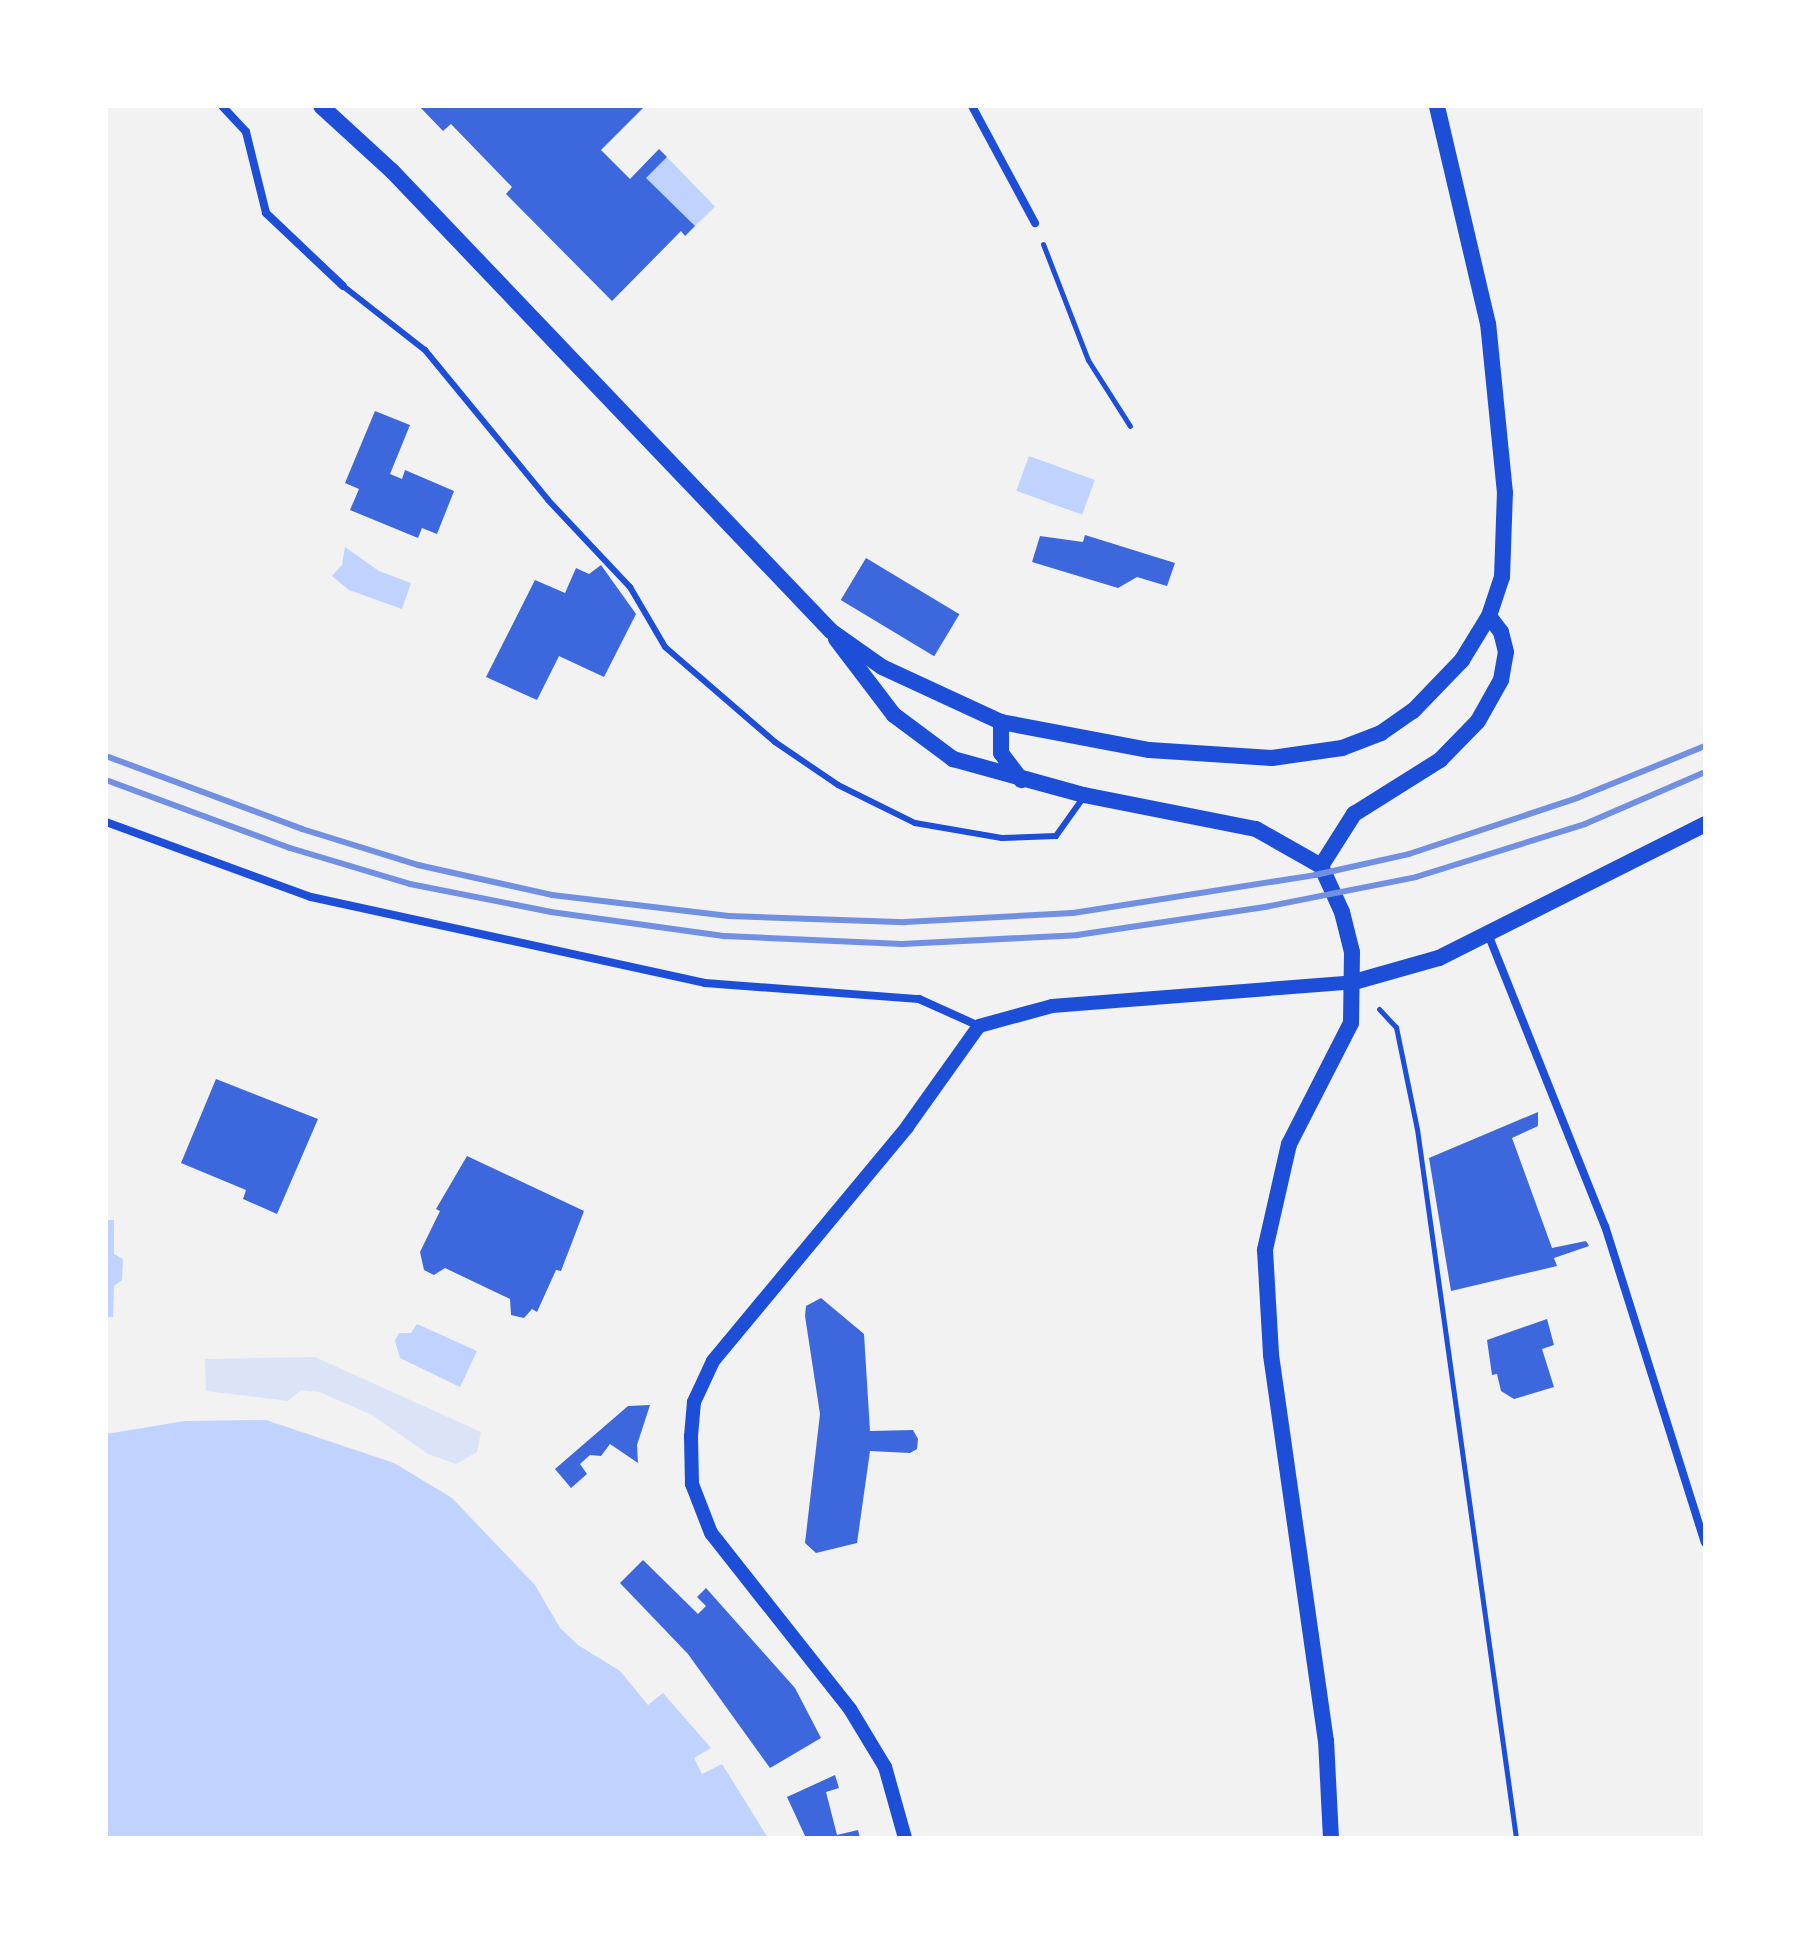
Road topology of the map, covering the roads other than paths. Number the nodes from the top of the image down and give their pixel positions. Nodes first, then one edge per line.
1 (222, 106) edge
2 (321, 106) edge
3 (972, 106) edge
4 (1437, 106) edge
5 (1035, 223) road end
6 (343, 286) joint
7 (1489, 616) junction
8 (831, 631) junction
9 (1001, 722) junction
10 (1021, 780) junction
11 (1084, 795) junction
12 (106, 822) edge
13 (1705, 824) edge
14 (1321, 866) junction
15 (1487, 933) junction
16 (1354, 982) junction
17 (979, 1026) junction
18 (1705, 1543) edge
19 (905, 1838) edge
20 (1331, 1838) edge

1 - 6 street
2 - 8 main road
3 - 5 street
4 - 7 main road
6 - 11 lane
7 - 9 main road
7 - 14 main road
8 - 9 main road
8 - 10 main road
9 - 10 main road
10 - 11 main road
11 - 14 main road
12 - 17 street
13 - 15 main road
14 - 16 main road
15 - 16 main road
15 - 18 street
16 - 17 street
16 - 20 main road
17 - 19 street

